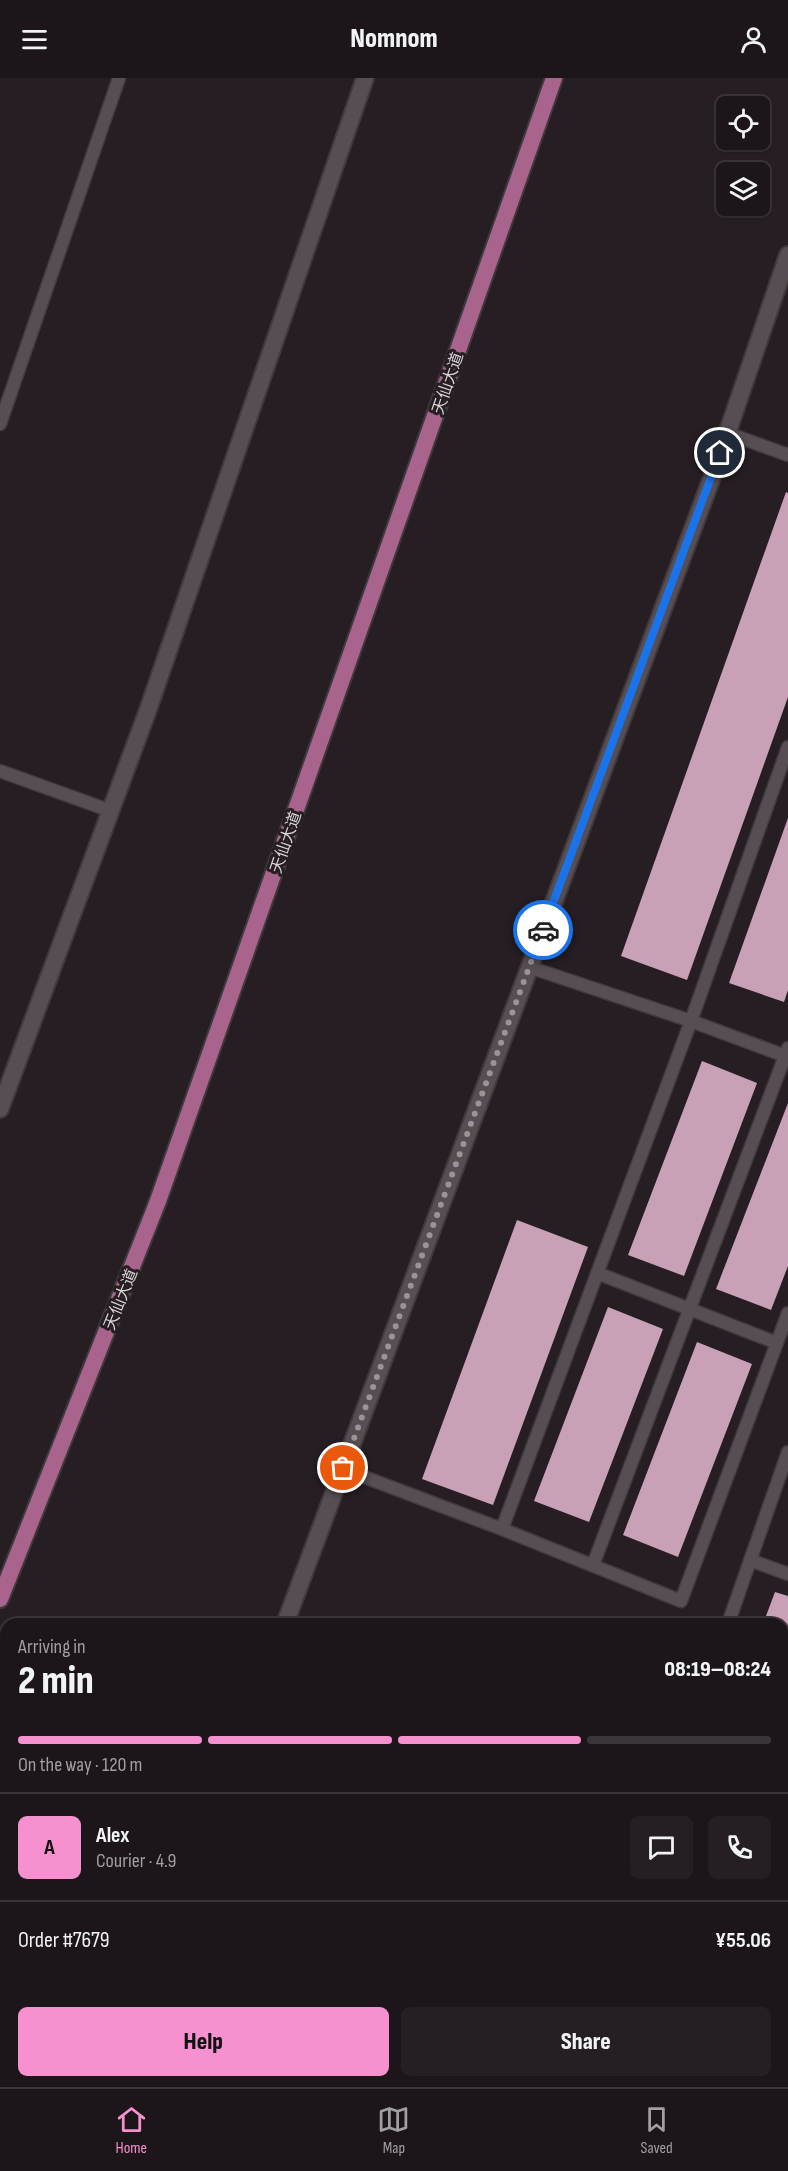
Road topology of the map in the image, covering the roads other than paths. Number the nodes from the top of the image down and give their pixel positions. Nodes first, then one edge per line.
1 (120, 78) edge
2 (365, 78) edge
3 (554, 78) edge
4 (788, 255) edge
5 (0, 424) edge
6 (727, 433) junction
7 (788, 454) edge
8 (787, 751) edge
9 (0, 771) edge
10 (111, 811) junction
11 (530, 967) junction
12 (691, 1021) junction
13 (787, 1054) edge
14 (0, 1109) edge
15 (597, 1273) junction
16 (690, 1308) junction
17 (788, 1313) edge
18 (777, 1343) junction
19 (788, 1452) edge
20 (343, 1468) junction
21 (502, 1529) junction
22 (750, 1560) junction
23 (593, 1565) junction
24 (788, 1574) edge
25 (0, 1599) edge
26 (287, 1618) edge
27 (730, 1618) edge

1 - 5 lane
2 - 10 street
3 - 25 main road, 天仙大道
4 - 6 street
6 - 7 lane
6 - 11 street
8 - 12 lane
9 - 10 lane
10 - 14 street
11 - 12 lane
11 - 20 street
12 - 13 lane
12 - 15 lane
13 - 16 lane
15 - 16 lane
15 - 21 lane
16 - 18 lane
16 - 23 lane
17 - 18 lane
18 - 23 lane
19 - 22 lane
20 - 21 lane
20 - 26 street
21 - 23 lane
22 - 24 lane
22 - 27 lane

